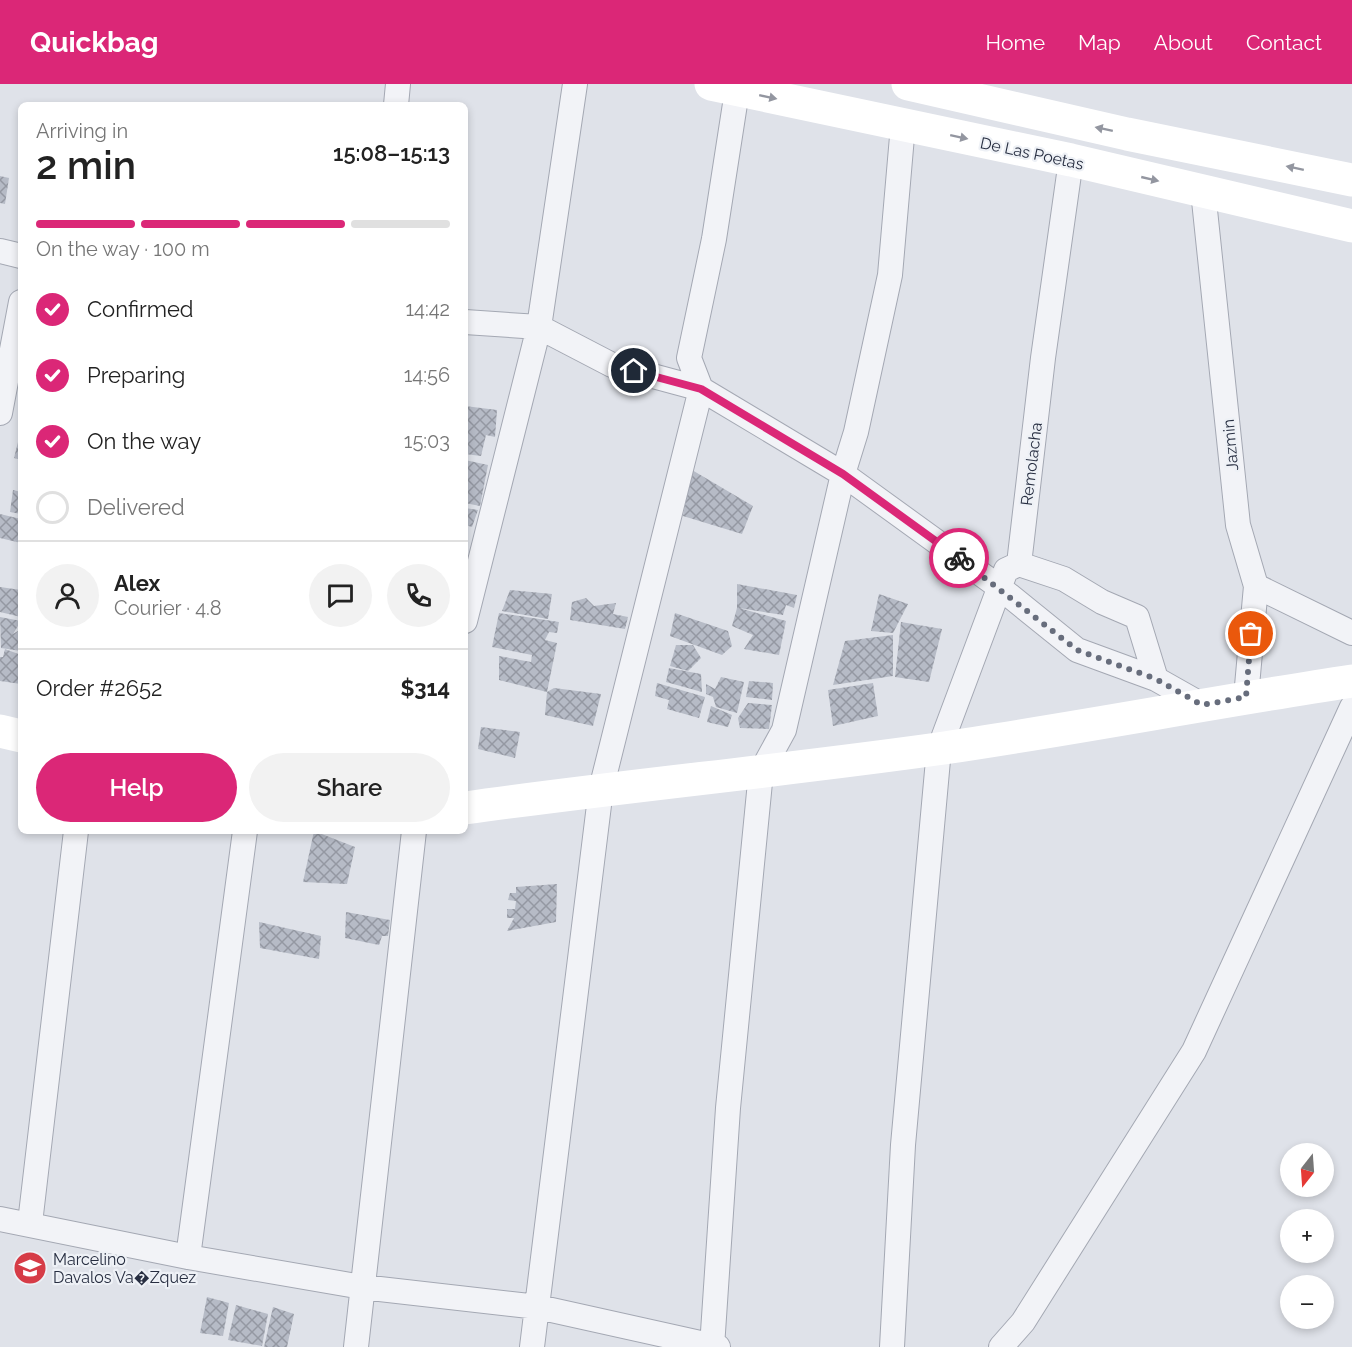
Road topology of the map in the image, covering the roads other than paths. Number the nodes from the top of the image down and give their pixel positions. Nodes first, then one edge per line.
1 (398, 84) edge
2 (575, 84) edge
3 (908, 84) edge
4 (724, 87) edge
5 (964, 90) edge
6 (396, 102) edge
7 (903, 125) junction
8 (1071, 160) junction
9 (1352, 180) edge
10 (1203, 191) junction
11 (1352, 226) edge
12 (0, 251) edge
13 (18, 254) edge
14 (18, 318) edge
15 (468, 322) edge
16 (539, 327) junction
17 (701, 389) junction
18 (0, 413) edge
19 (843, 474) junction
20 (1019, 564) junction
21 (1257, 586) junction
22 (999, 587) junction
23 (468, 609) edge
24 (1352, 633) edge
25 (1156, 679) junction
26 (1352, 681) edge
27 (1246, 697) junction
28 (1202, 705) junction
29 (1352, 707) edge
30 (0, 731) edge
31 (18, 735) edge
32 (939, 749) junction
33 (761, 772) junction
34 (602, 789) junction
35 (468, 808) edge
36 (76, 834) edge
37 (245, 834) edge
38 (414, 834) edge
39 (0, 1219) edge
40 (30, 1223) junction
41 (188, 1257) junction
42 (362, 1287) junction
43 (538, 1307) junction
44 (356, 1347) edge
45 (532, 1347) edge
46 (714, 1347) edge
47 (892, 1347) edge
48 (1001, 1347) edge

1 - 6 street
2 - 16 street
3 - 5 street
4 -> 7 street, De Las Poetas
4 - 17 street
9 -> 5 street
7 -> 8 street, De Las Poetas
7 - 19 street
8 -> 10 street, De Las Poetas
8 - 20 street, Remolacha
10 - 11 street, De Las Poetas
10 - 21 street, Jazmin
12 - 13 street
14 - 18 street
15 - 16 street
16 - 17 street
16 - 23 street
17 - 19 street
17 - 34 street
19 - 22 street
19 - 33 street
20 - 22 street
20 - 25 street
21 - 24 street
21 - 27 street, Jazmin
22 - 25 street
22 - 32 street
25 - 28 street
26 - 27 street
27 - 28 street
28 - 32 street
29 - 48 street
30 - 31 street
32 - 33 street
32 - 47 street
33 - 34 street
33 - 46 street
34 - 35 street
34 - 43 street
36 - 40 street
37 - 41 street
38 - 42 street
39 - 40 street
40 - 41 street
41 - 42 street
42 - 43 street
42 - 44 street
43 - 45 street
43 - 46 street

